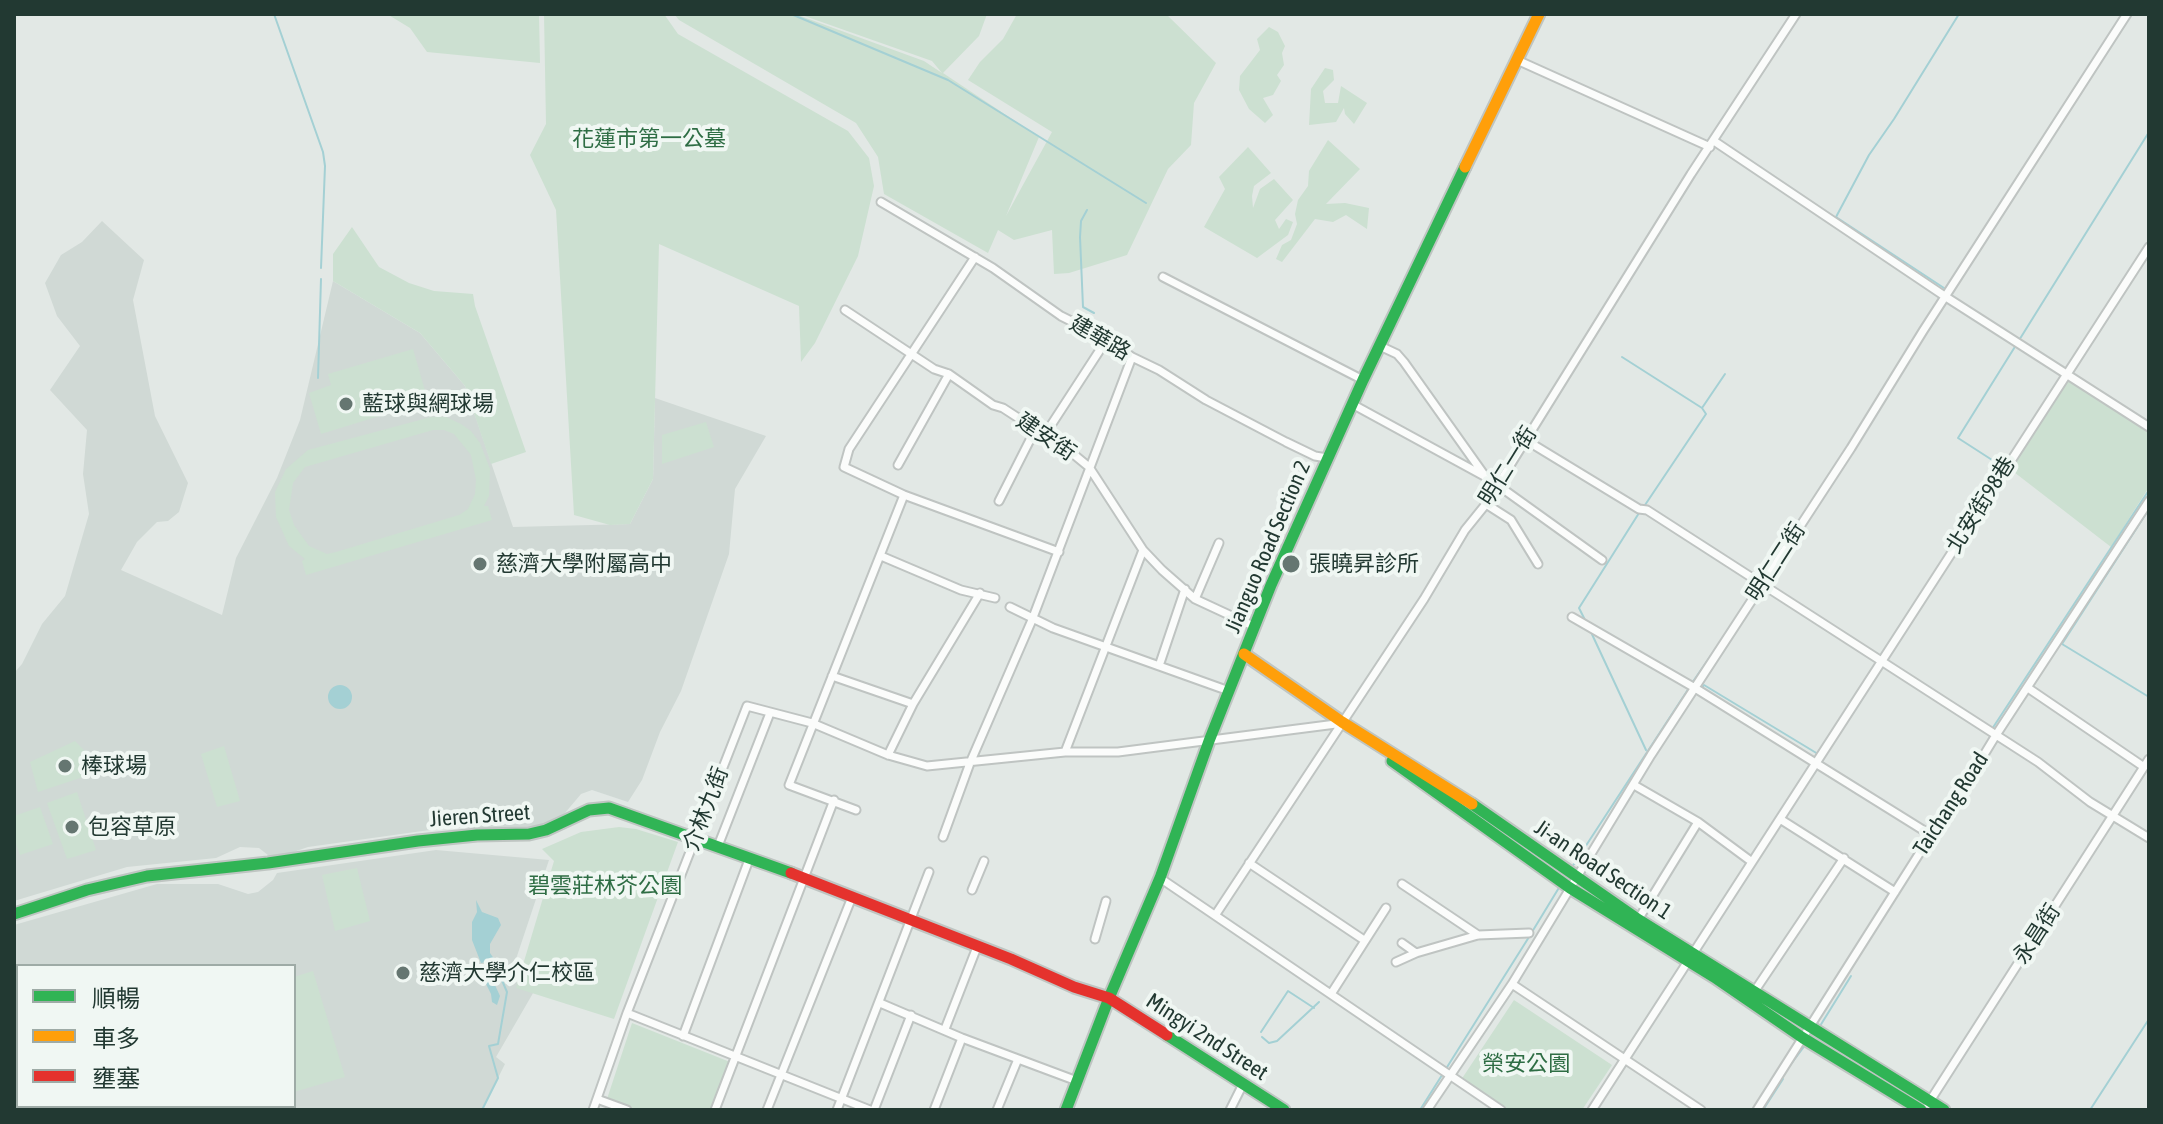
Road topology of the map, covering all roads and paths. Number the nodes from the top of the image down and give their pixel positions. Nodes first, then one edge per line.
1 (1539, 14) edge
2 (1796, 14) edge
3 (2127, 14) edge
4 (1517, 60) junction
5 (1712, 144) junction
6 (881, 202) dead end
7 (2149, 247) edge
8 (975, 257) junction
9 (1163, 277) dead end
10 (1946, 297) junction
11 (845, 310) dead end
12 (1107, 339) junction
13 (1380, 346) junction
14 (912, 354) junction
15 (1132, 357) junction
16 (2066, 372) junction
17 (949, 374) junction
18 (1363, 380) junction
19 (1352, 404) junction
20 (2149, 427) edge
21 (1035, 430) junction
22 (1044, 436) junction
23 (1524, 439) junction
24 (1327, 458) junction
25 (898, 465) dead end
26 (1089, 467) junction
27 (1485, 476) junction
28 (1496, 484) junction
29 (904, 495) junction
30 (999, 501) dead end
31 (2149, 501) edge
32 (1486, 504) junction
33 (1219, 543) dead end
34 (1143, 550) junction
35 (1059, 552) junction
36 (881, 556) junction
37 (1602, 560) dead end
38 (1538, 564) dead end
39 (1761, 585) junction
40 (1185, 589) junction
41 (980, 593) junction
42 (995, 598) dead end
43 (1195, 599) junction
44 (1010, 607) dead end
45 (1033, 617) junction
46 (1572, 617) dead end
47 (1253, 626) junction
48 (1106, 647) junction
49 (1243, 658) junction
50 (1882, 663) junction
51 (1159, 666) junction
52 (832, 676) junction
53 (1695, 688) junction
54 (2028, 688) junction
55 (1229, 691) junction
56 (913, 704) junction
57 (770, 713) junction
58 (812, 723) junction
59 (1339, 724) junction
60 (1996, 735) junction
61 (1209, 741) junction
62 (1065, 752) junction
63 (888, 755) junction
64 (2149, 759) edge
65 (970, 763) junction
66 (1814, 764) junction
67 (2144, 767) junction
68 (1634, 785) junction
69 (834, 800) junction
70 (856, 810) dead end
71 (2113, 815) junction
72 (1780, 819) junction
73 (1698, 822) junction
74 (1931, 835) junction
75 (943, 837) dead end
76 (695, 838) junction
77 (2149, 838) edge
78 (718, 846) junction
79 (750, 857) junction
80 (1844, 858) junction
81 (984, 861) dead end
82 (1752, 862) junction
83 (1249, 863) junction
84 (929, 872) dead end
85 (1160, 878) junction
86 (805, 879) junction
87 (1573, 882) junction
88 (1402, 884) dead end
89 (972, 890) dead end
90 (1895, 892) junction
91 (852, 897) junction
92 (1106, 901) dead end
93 (1386, 908) dead end
94 (14, 914) edge
95 (1216, 914) junction
96 (910, 920) junction
97 (1636, 924) junction
98 (1529, 933) dead end
99 (1478, 935) junction
100 (1095, 939) dead end
101 (1364, 940) junction
102 (1402, 943) dead end
103 (977, 947) junction
104 (1416, 953) junction
105 (1691, 957) junction
106 (1396, 962) dead end
107 (1512, 984) junction
108 (1331, 994) junction
109 (1751, 995) junction
110 (1109, 998) junction
111 (880, 1003) junction
112 (627, 1013) junction
113 (911, 1015) junction
114 (945, 1029) junction
115 (1806, 1033) junction
116 (683, 1036) junction
117 (962, 1038) junction
118 (736, 1058) junction
119 (1018, 1059) junction
120 (1624, 1059) junction
121 (780, 1075) junction
122 (1450, 1075) junction
123 (1077, 1081) junction
124 (1243, 1084) junction
125 (842, 1098) junction
126 (597, 1099) junction
127 (1925, 1107) edge
128 (593, 1110) edge
129 (627, 1110) edge
130 (715, 1110) edge
131 (767, 1110) edge
132 (837, 1110) edge
133 (872, 1110) edge
134 (934, 1110) edge
135 (997, 1110) edge
136 (1066, 1110) edge
137 (1230, 1110) edge
138 (1284, 1110) edge
139 (1427, 1110) edge
140 (1501, 1110) edge
141 (1592, 1110) edge
142 (1701, 1110) edge
143 (1757, 1110) edge
144 (1944, 1110) edge

1 - 4 street, Jianguo Road Section 2
2 - 5 street, 明仁一街
3 - 10 street, 明仁二街
4 - 5 street
4 - 13 street, Jianguo Road Section 2
5 - 10 street
5 - 23 street, 明仁一街
6 - 8 street, 建華路
7 - 16 street, 北安街98巷
8 - 12 street, 建華路
8 - 14 street
9 - 18 street
10 - 16 street
10 - 39 street, 明仁二街
11 - 14 street, 建安街
12 - 15 street, 建華路
12 - 22 street
13 - 18 street, Jianguo Road Section 2
13 - 27 street
14 - 17 street, 建安街
14 - 29 street
15 - 24 street, 建華路
15 - 26 street
16 - 20 street
16 - 50 street, 北安街98巷
17 - 21 street, 建安街
17 - 25 street
18 - 19 street, Jianguo Road Section 2
19 - 24 street, Jianguo Road Section 2
19 - 27 street
21 - 22 street, 建安街
21 - 30 street
22 - 26 street, 建安街
23 - 28 street, 明仁一街
23 - 39 street
24 - 47 street, Jianguo Road Section 2
26 - 34 street, 建安街
26 - 35 street
27 - 28 street
28 - 32 street, 明仁一街
28 - 37 street
29 - 35 street
29 - 36 street
31 - 54 street, Taichang Road
32 - 38 street
32 - 59 street, 明仁一街
33 - 43 street
34 - 40 street, 建安街
34 - 48 street
35 - 45 street
36 - 41 street
36 - 52 street
39 - 50 street
39 - 53 street, 明仁二街
40 - 43 street, 建安街
40 - 51 street
41 - 42 street
41 - 56 street
43 - 47 street, 建安街
44 - 45 street
45 - 48 street
45 - 65 street
46 - 53 street
47 - 49 street, Jianguo Road Section 2
48 - 51 street
48 - 62 street
49 - 55 street, Jianguo Road Section 2
49 - 59 street, Ji-an Road Section 1
50 - 60 street
50 - 66 street, 北安街98巷
51 - 55 street
52 - 56 street
52 - 58 street
53 - 66 street
53 - 68 street, 明仁二街
54 - 60 street, Taichang Road
54 - 67 street
55 - 61 street, Jianguo Road Section 2
56 - 63 street
57 - 58 street, 介林九街
57 - 76 street, 介林九街
57 - 78 street
58 - 63 street, 介林九街
58 - 69 street
59 - 61 street, 介林九街
59 - 83 street, 明仁一街
59 - 87 street, Ji-an Road Section 1
60 - 71 street
60 - 74 street, Taichang Road
61 - 62 street, 介林九街
61 - 85 street, Jianguo Road Section 2
62 - 65 street, 介林九街
63 - 65 street, 介林九街
64 - 67 street, 永昌街
65 - 75 street
66 - 72 street, 北安街98巷
66 - 74 street
67 - 71 street, 永昌街
68 - 73 street
68 - 87 street, 明仁二街
69 - 70 street
69 - 86 street
71 - 77 street
71 - 127 street, 永昌街
72 - 80 street
72 - 82 street, 北安街98巷
73 - 82 street
73 - 97 street
74 - 90 street, Taichang Road
76 - 78 street, Jieren Street
76 - 94 street, Jieren Street
76 - 112 street, 介林九街
78 - 79 street, Jieren Street
79 - 86 street, Jieren Street
79 - 116 street
80 - 90 street
80 - 109 street
81 - 89 street
82 - 105 street, 北安街98巷
83 - 95 street, 明仁一街
83 - 101 street
84 - 96 street
85 - 95 street
85 - 110 street, Jianguo Road Section 2
86 - 91 street, Jieren Street
86 - 118 street
87 - 97 street, Ji-an Road Section 1
87 - 107 street, 明仁二街
88 - 99 street
90 - 115 street, Taichang Road
91 - 96 street, Jieren Street
91 - 121 street
92 - 100 street
93 - 101 street
95 - 108 street
96 - 103 street, Jieren Street
96 - 111 street
97 - 105 street, Ji-an Road Section 1
98 - 99 street
99 - 104 street
101 - 108 street
102 - 104 street
103 - 110 street, Jieren Street
103 - 114 street
104 - 106 street
105 - 109 street, Ji-an Road Section 1
105 - 120 street, 北安街98巷
107 - 120 street
107 - 122 street, 明仁二街
108 - 122 street
109 - 115 street, Ji-an Road Section 1
110 - 123 street, Jianguo Road Section 2
110 - 124 street, Mingyi 2nd Street
111 - 113 street
111 - 125 street
112 - 116 street
112 - 126 street, 介林九街
113 - 114 street
113 - 133 street
114 - 117 street
115 - 127 street, Ji-an Road Section 1
115 - 143 street, Taichang Road
116 - 118 street
117 - 119 street
117 - 134 street
118 - 121 street
118 - 130 street
119 - 123 street
119 - 135 street
120 - 141 street, 北安街98巷
120 - 142 street
121 - 125 street
121 - 131 street
122 - 139 street, 明仁二街
122 - 140 street
123 - 136 street, Jianguo Road Section 2
124 - 137 street
124 - 138 street, Mingyi 2nd Street
125 - 132 street
125 - 133 street
126 - 128 street, 介林九街
126 - 129 street
127 - 144 street, Ji-an Road Section 1

